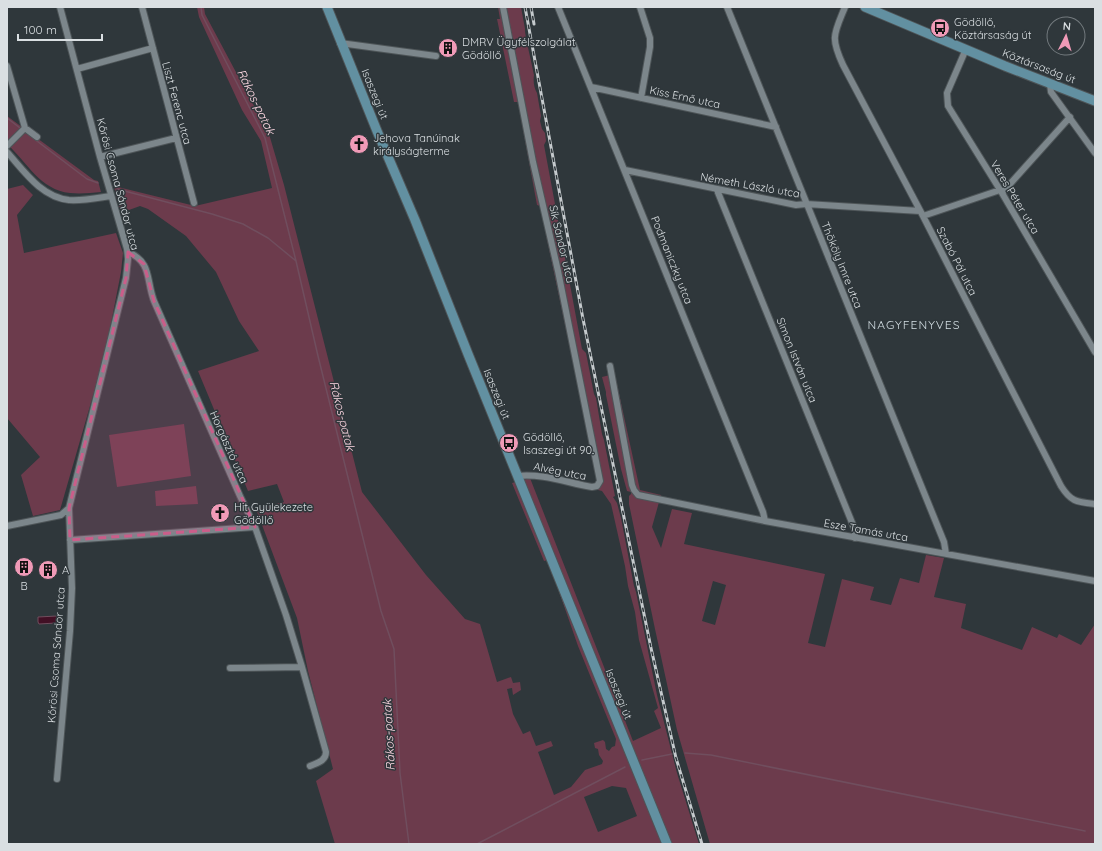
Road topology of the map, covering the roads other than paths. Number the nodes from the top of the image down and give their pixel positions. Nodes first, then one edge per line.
1 (60, 7) edge
2 (142, 7) edge
3 (327, 7) edge
4 (503, 7) edge
5 (558, 7) edge
6 (640, 7) edge
7 (727, 7) edge
8 (845, 7) edge
9 (865, 7) edge
10 (340, 42) junction
11 (153, 48) junction
12 (966, 49) junction
13 (436, 56) dead end
14 (7, 66) edge
15 (77, 69) junction
16 (1050, 84) junction
17 (591, 87) junction
18 (641, 98) junction
19 (1095, 101) edge
20 (1070, 117) junction
21 (776, 127) junction
22 (25, 128) junction
23 (37, 137) dead end
24 (176, 138) junction
25 (7, 146) edge
26 (7, 152) edge
27 (1095, 153) edge
28 (100, 157) junction
29 (625, 170) junction
30 (717, 190) junction
31 (1001, 192) junction
32 (111, 196) junction
33 (194, 204) dead end
34 (806, 204) junction
35 (922, 213) junction
36 (128, 252) junction
37 (1095, 352) edge
38 (610, 366) dead end
39 (517, 476) junction
40 (598, 485) joint
41 (1095, 504) edge
42 (69, 508) junction
43 (765, 521) junction
44 (7, 526) edge
45 (255, 527) junction
46 (855, 538) junction
47 (70, 540) junction
48 (946, 554) junction
49 (1095, 581) edge
50 (302, 667) junction
51 (230, 668) dead end
52 (310, 766) dead end
53 (57, 779) dead end
54 (667, 844) edge

1 - 15 street, Kőrösi Csoma Sándor utca
2 - 11 street, Liszt Ferenc utca
3 - 10 main road, Isaszegi út
4 - 40 street, Sík Sándor utca
5 - 17 street, Podmaniczky utca
6 - 18 street
7 - 21 street, Thököly Imre utca
8 - 35 street, Szabó Pál utca
9 - 12 main road, Köztársaság út
10 - 13 street
10 - 39 main road, Isaszegi út
11 - 15 street
11 - 24 street, Liszt Ferenc utca
12 - 16 main road, Köztársaság út
12 - 31 street, Veres Péter utca
14 - 22 street
15 - 28 street, Kőrösi Csoma Sándor utca
16 - 19 main road, Köztársaság út
16 - 20 street
17 - 18 street, Kiss Ernő utca
17 - 29 street, Podmaniczky utca
18 - 21 street, Kiss Ernő utca
20 - 27 street
20 - 31 street, Németh László utca
21 - 34 street, Thököly Imre utca
22 - 23 street
22 - 25 street
24 - 28 street
24 - 33 street, Liszt Ferenc utca
26 - 32 street
28 - 32 street, Kőrösi Csoma Sándor utca
29 - 30 street, Németh László utca
29 - 43 street, Podmaniczky utca
30 - 34 street, Németh László utca
30 - 46 street, Simon István utca
31 - 35 street, Németh László utca
31 - 37 street, Veres Péter utca
32 - 36 street, Kőrösi Csoma Sándor utca
34 - 35 street, Németh László utca
34 - 48 street, Thököly Imre utca
35 - 41 street, Szabó Pál utca
36 - 42 street, Kőrösi Csoma Sándor utca
36 - 45 street, Horgásztó utca
38 - 43 street, Esze Tamás utca
39 - 40 street, Alvég utca
39 - 54 main road, Isaszegi út
42 - 44 street
42 - 47 street, Kőrösi Csoma Sándor utca
43 - 46 street, Esze Tamás utca
45 - 47 street
45 - 50 street, Horgásztó utca
46 - 48 street, Esze Tamás utca
47 - 53 street, Kőrösi Csoma Sándor utca
48 - 49 street, Esze Tamás utca
50 - 51 street
50 - 52 street, Horgásztó utca

